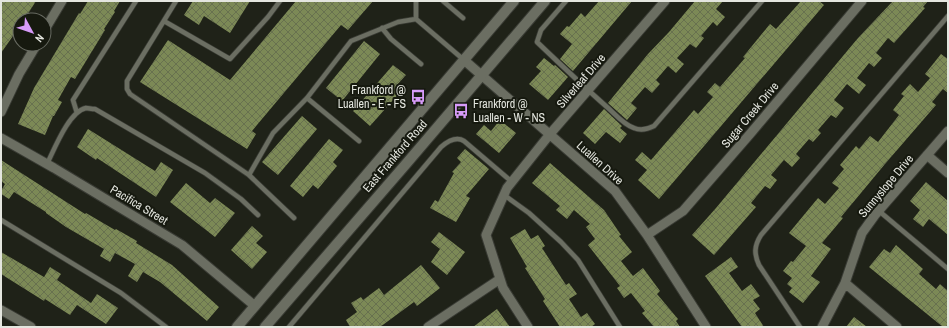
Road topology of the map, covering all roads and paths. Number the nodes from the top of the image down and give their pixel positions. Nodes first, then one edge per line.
1 (62, 1) edge
2 (136, 1) edge
3 (176, 1) edge
4 (280, 1) edge
5 (416, 1) edge
6 (443, 1) edge
7 (514, 1) edge
8 (544, 1) edge
9 (566, 1) edge
10 (665, 1) edge
11 (762, 1) edge
12 (862, 1) edge
13 (948, 16) edge
14 (52, 18) edge
15 (416, 18) junction
16 (464, 18) dead end
17 (164, 21) junction
18 (382, 28) junction
19 (32, 52) edge
20 (464, 60) junction
21 (421, 64) dead end
22 (481, 74) junction
23 (588, 91) junction
24 (307, 98) junction
25 (1, 112) edge
26 (77, 113) junction
27 (948, 131) edge
28 (550, 134) junction
29 (1, 138) edge
30 (359, 141) dead end
31 (927, 155) junction
32 (47, 164) junction
33 (948, 173) edge
34 (249, 175) junction
35 (512, 182) junction
36 (504, 195) junction
37 (878, 211) junction
38 (258, 215) dead end
39 (294, 218) dead end
40 (1, 220) edge
41 (647, 235) junction
42 (948, 269) edge
43 (500, 279) junction
44 (845, 283) junction
45 (255, 306) junction
46 (1, 310) edge
47 (31, 327) edge
48 (166, 327) edge
49 (237, 327) edge
50 (265, 327) edge
51 (289, 327) edge
52 (428, 327) edge
53 (528, 327) edge
54 (620, 327) edge
55 (706, 327) edge
56 (800, 327) edge
57 (822, 327) edge
58 (897, 327) edge

1 - 14 street
2 - 26 lane
3 - 17 lane
4 - 17 lane
5 - 15 lane
6 - 16 lane
7 - 20 main road, East Frankford Road
8 - 22 main road, East Frankford Road
9 - 23 lane
10 - 23 street, Silverleaf Drive
11 - 23 lane
12 - 41 street, Sugar Creek Drive
13 - 56 lane
15 - 18 lane
15 - 20 lane
17 - 34 lane
18 - 21 lane
18 - 24 lane
19 - 25 street
20 - 22 street, Luallen Drive
20 - 45 main road, East Frankford Road
22 - 28 street, Luallen Drive
22 - 50 main road, East Frankford Road
23 - 28 street, Silverleaf Drive
24 - 30 lane
24 - 34 lane
26 - 32 lane
26 - 38 lane
27 - 31 street, Sunnyslope Drive
28 - 35 street, Silverleaf Drive
28 - 41 street, Luallen Drive
29 - 32 street, Pacifica Street
31 - 33 street
31 - 37 street, Sunnyslope Drive
32 - 45 street, Pacifica Street
34 - 39 lane
35 - 36 street, Silverleaf Drive
35 - 51 lane
36 - 43 street, Silverleaf Drive
36 - 54 lane
37 - 42 lane
37 - 44 street, Sunnyslope Drive
40 - 48 lane
41 - 55 street, Luallen Drive
43 - 52 street
43 - 53 street, Silverleaf Drive
44 - 57 street, Sunnyslope Drive
44 - 58 street
45 - 49 main road, East Frankford Road
46 - 47 street

